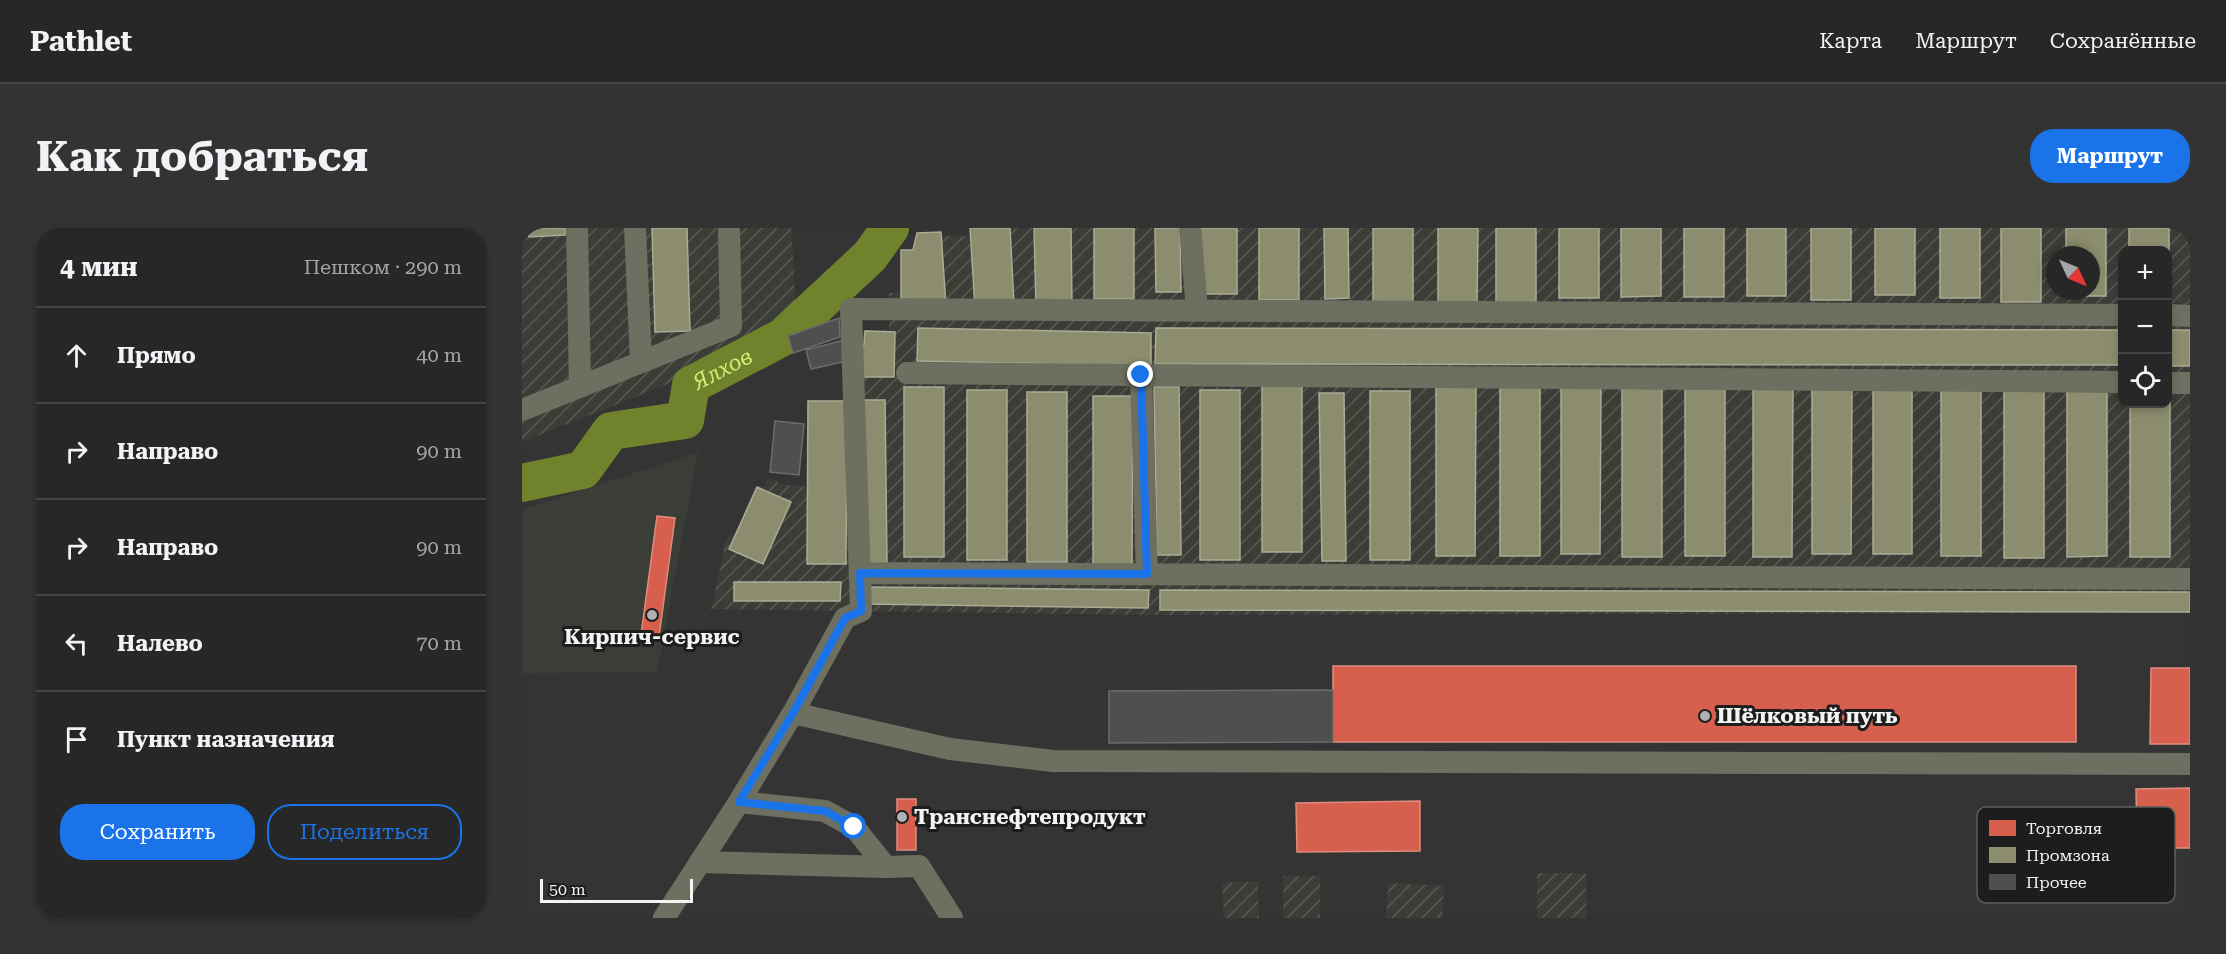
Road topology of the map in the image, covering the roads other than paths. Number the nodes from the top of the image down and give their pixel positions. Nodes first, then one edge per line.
1 (577, 228) edge
2 (635, 228) edge
3 (729, 228) edge
4 (1190, 228) edge
5 (1197, 310) junction
6 (2118, 315) edge
7 (2172, 315) edge
8 (2190, 315) edge
9 (641, 362) junction
10 (907, 373) dead end
11 (1141, 375) junction
12 (2118, 382) edge
13 (2172, 383) edge
14 (2190, 383) edge
15 (580, 386) junction
16 (522, 410) edge
17 (860, 573) junction
18 (1147, 574) junction
19 (2190, 579) edge
20 (793, 713) junction
21 (2190, 764) edge
22 (739, 802) junction
23 (700, 862) junction
24 (886, 867) junction
25 (664, 918) edge
26 (952, 918) edge

1 - 15 lane
2 - 9 lane
3 - 9 lane
4 - 5 lane
5 - 6 lane
5 - 17 lane
7 - 8 lane
9 - 15 lane
10 - 11 lane
11 - 12 lane
11 - 18 lane
13 - 14 lane
15 - 16 lane
17 - 18 lane
17 - 20 lane
18 - 19 lane
20 - 21 lane
20 - 22 lane
22 - 23 lane
22 - 24 lane
23 - 24 lane
23 - 25 lane
24 - 26 lane

